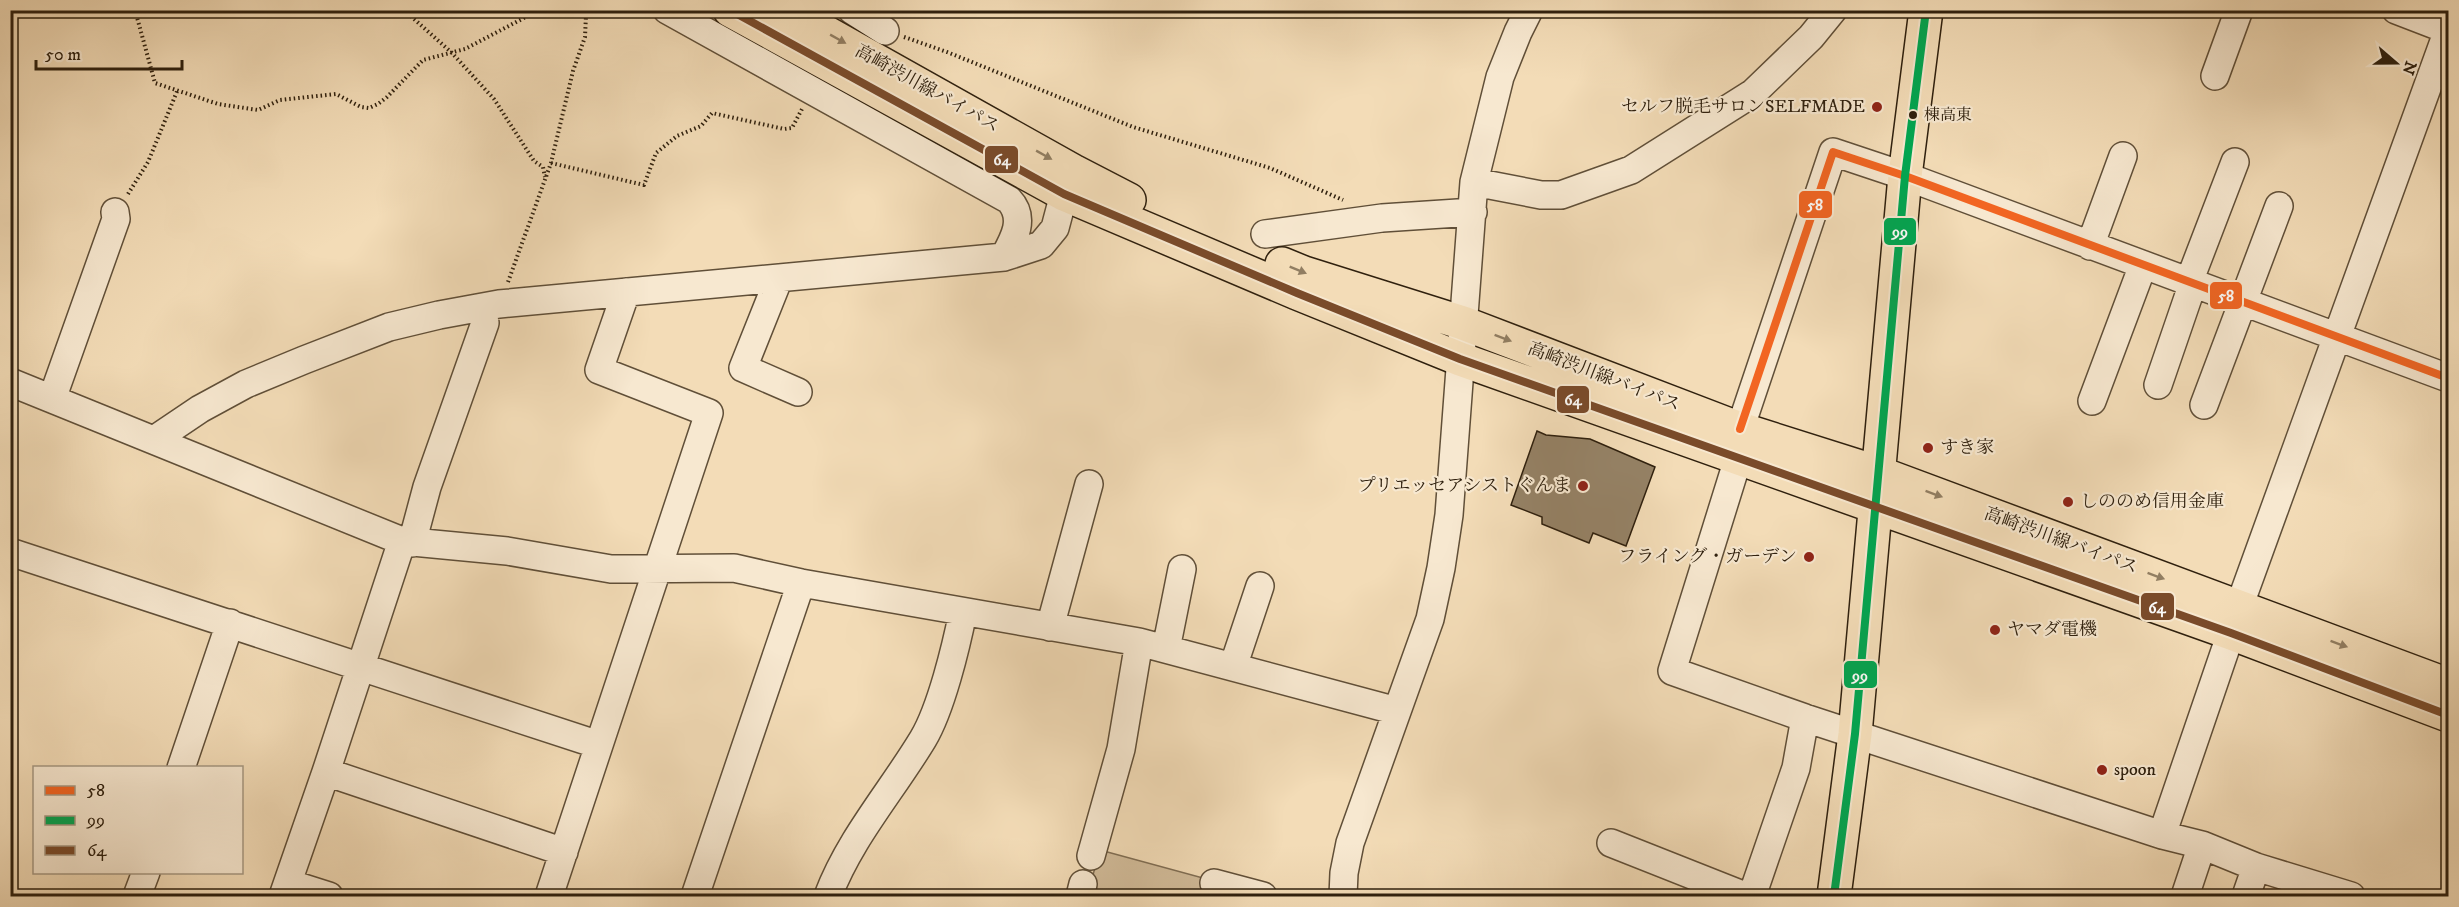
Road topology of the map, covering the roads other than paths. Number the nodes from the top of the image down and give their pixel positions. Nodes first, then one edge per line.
1 (668, 10) edge
2 (730, 10) edge
3 (786, 10) edge
4 (852, 10) edge
5 (1529, 10) edge
6 (1833, 10) edge
7 (1926, 10) edge
8 (2239, 10) edge
9 (2396, 10) edge
10 (2448, 30) edge
11 (885, 31) road end
12 (2215, 76) dead end
13 (2123, 156) dead end
14 (2235, 162) dead end
15 (1905, 176) junction
16 (1474, 182) junction
17 (1064, 194) junction
18 (2279, 206) dead end
19 (115, 212) road end
20 (1473, 212) junction
21 (1265, 234) dead end
22 (2090, 246) junction
23 (1004, 257) junction
24 (2143, 266) junction
25 (779, 278) junction
26 (2191, 283) junction
27 (626, 292) junction
28 (2242, 302) junction
29 (491, 306) junction
30 (1463, 323) junction
31 (2337, 338) junction
32 (1460, 359) junction
33 (2448, 375) edge
34 (10, 382) edge
35 (2158, 385) dead end
36 (798, 392) dead end
37 (52, 399) junction
38 (2092, 401) dead end
39 (2204, 405) dead end
40 (154, 440) junction
41 (1739, 444) junction
42 (1879, 473) junction
43 (1089, 484) dead end
44 (1877, 508) junction
45 (407, 542) junction
46 (10, 552) edge
47 (658, 569) junction
48 (1182, 569) dead end
49 (801, 583) junction
50 (1260, 586) dead end
51 (963, 612) junction
52 (2235, 620) junction
53 (230, 623) junction
54 (1050, 627) junction
55 (1139, 642) junction
56 (1166, 649) junction
57 (361, 666) junction
58 (1233, 667) junction
59 (2448, 685) edge
60 (1397, 711) junction
61 (2448, 715) edge
62 (1805, 718) junction
63 (1856, 734) junction
64 (599, 746) junction
65 (182, 766) edge
66 (326, 772) junction
67 (2162, 835) junction
68 (1611, 843) dead end
69 (2202, 845) junction
70 (564, 852) junction
71 (1091, 856) dead end
72 (2256, 867) junction
73 (146, 874) edge
74 (1214, 883) dead end
75 (285, 890) edge
76 (137, 897) edge
77 (329, 897) edge
78 (549, 897) edge
79 (695, 897) edge
80 (828, 897) edge
81 (1263, 897) edge
82 (1343, 897) edge
83 (1745, 897) edge
84 (1752, 897) edge
85 (1834, 897) edge
86 (2185, 897) edge
87 (2246, 897) edge
88 (2351, 897) edge

1 - 23 street
2 - 17 main road, 高崎渋川線バイパス
3 -> 30 main road, 高崎渋川線バイパス
4 - 11 street
5 - 16 street
6 - 16 street
7 - 15 main road
8 - 12 street
9 - 10 street
10 - 31 street
13 - 22 street
14 - 26 street
15 - 22 street
15 - 41 street
15 - 42 main road
16 - 20 street
17 - 23 street
17 - 32 main road, 高崎渋川線バイパス
18 - 28 street
19 - 37 street
20 - 21 street
20 - 30 street
22 - 24 street
23 - 25 street
24 - 26 street
24 - 38 street
25 - 27 street
25 - 36 street
26 - 28 street
26 - 35 street
27 - 29 street
27 - 47 street
28 - 31 street
28 - 39 street
29 - 40 street
29 - 45 street
30 - 32 street
30 -> 41 main road, 高崎渋川線バイパス
31 - 33 street
31 - 52 street
32 - 41 main road, 高崎渋川線バイパス
32 - 60 street
34 - 37 street
37 - 40 street
40 - 45 street
41 - 42 main road, 高崎渋川線バイパス
41 - 44 main road, 高崎渋川線バイパス
41 - 62 street
42 - 44 main road
42 -> 52 main road, 高崎渋川線バイパス
43 - 54 street
44 - 52 main road, 高崎渋川線バイパス
44 - 63 main road
45 - 47 street
45 - 57 street
46 - 53 street
47 - 49 street
47 - 64 street
48 - 56 street
49 - 51 street
49 - 79 street
50 - 58 street
51 - 54 street
51 - 80 street
52 -> 59 main road, 高崎渋川線バイパス
52 - 61 main road, 高崎渋川線バイパス
52 - 67 street
53 - 57 street
53 - 65 street
54 - 55 street
55 - 56 street
55 - 71 street
56 - 58 street
57 - 64 street
57 - 66 street
58 - 60 street
60 - 82 street
62 - 63 street
62 - 84 street
63 - 67 street
63 - 85 main road
64 - 70 street
66 - 70 street
66 - 75 street
67 - 69 street
68 - 83 street
69 - 72 street
69 - 86 street
70 - 78 street
72 - 87 street
72 - 88 street
73 - 76 street
74 - 81 street
75 - 77 street

